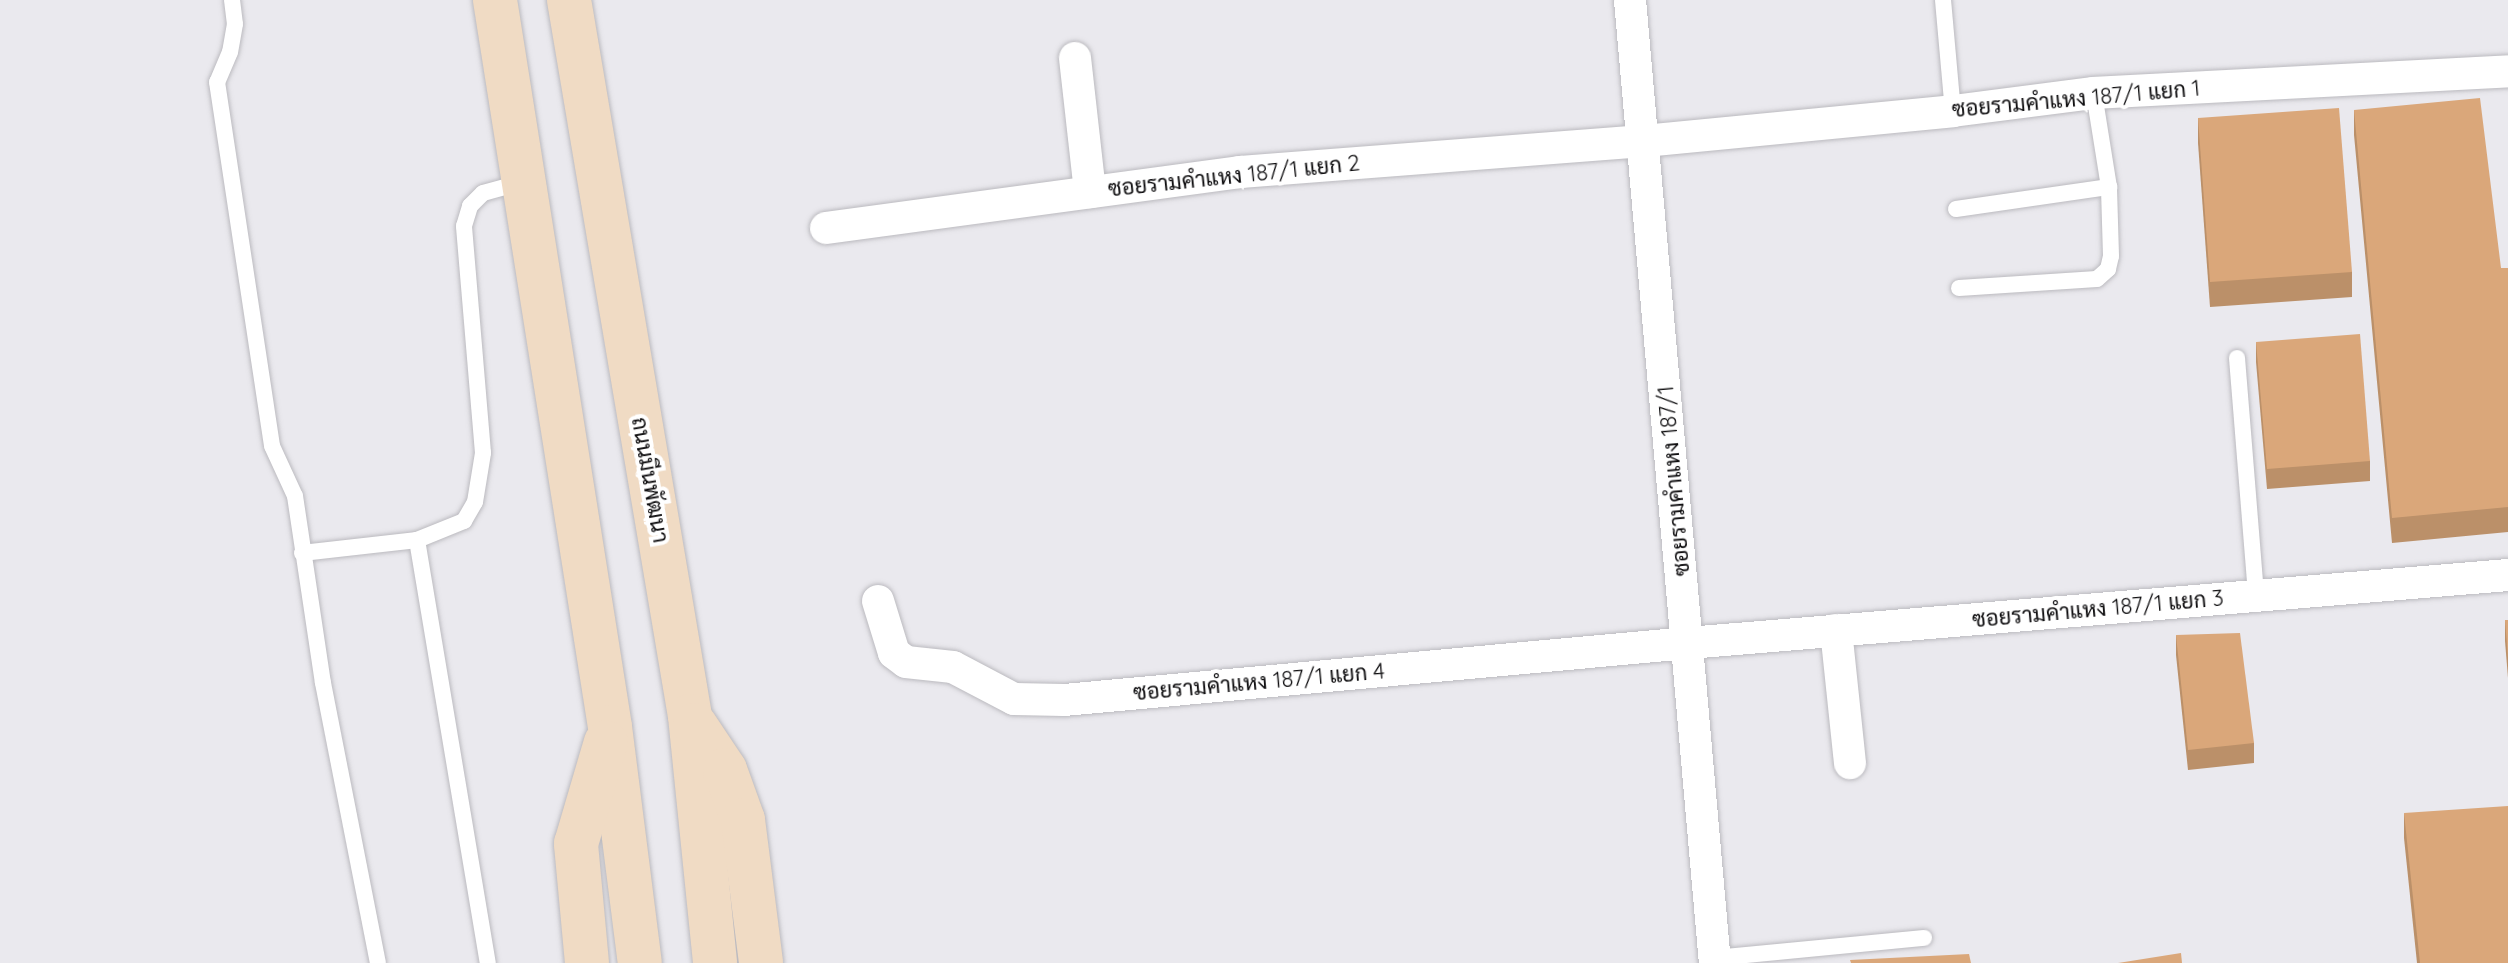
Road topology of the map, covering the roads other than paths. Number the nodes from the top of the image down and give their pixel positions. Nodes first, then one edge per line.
1 (232, 0) edge
2 (495, 0) edge
3 (569, 0) edge
4 (1630, 0) edge
5 (1943, 0) edge
6 (1075, 58) dead end
7 (2508, 71) edge
8 (2094, 93) junction
9 (1953, 111) junction
10 (1644, 141) junction
11 (525, 181) junction
12 (2109, 187) junction
13 (1090, 192) junction
14 (1956, 209) dead end
15 (826, 228) dead end
16 (1959, 288) dead end
17 (2237, 358) dead end
18 (417, 540) junction
19 (302, 553) junction
20 (2508, 575) edge
21 (2256, 596) junction
22 (878, 601) dead end
23 (1836, 630) junction
24 (1688, 643) junction
25 (690, 716) junction
26 (610, 727) junction
27 (1850, 763) dead end
28 (1924, 938) dead end
29 (1715, 961) edge
30 (378, 963) edge
31 (488, 963) edge
32 (587, 963) edge
33 (640, 963) edge
34 (715, 963) edge
35 (761, 963) edge

1 - 19 lane
2 - 11 street
3 - 25 street, ถนนมีนพัฒนา
4 - 10 street, ซอยรามคำแหง 187/1
5 - 9 lane
6 - 13 street
7 - 8 street, ซอยรามคำแหง 187/1 แยก 1
8 - 9 street, ซอยรามคำแหง 187/1 แยก 1
8 - 12 lane
9 - 10 street, ซอยรามคำแหง 187/1 แยก 1
10 - 13 street, ซอยรามคำแหง 187/1 แยก 2
10 - 24 street, ซอยรามคำแหง 187/1
11 - 18 lane
11 - 26 street
12 - 14 lane
12 - 16 lane
13 - 15 street, ซอยรามคำแหง 187/1 แยก 2
17 - 21 lane
18 - 19 lane
18 - 31 lane
19 - 30 lane
20 - 21 street, ซอยรามคำแหง 187/1 แยก 3
21 - 23 street, ซอยรามคำแหง 187/1 แยก 3
22 - 24 street, ซอยรามคำแหง 187/1 แยก 4
23 - 24 street, ซอยรามคำแหง 187/1 แยก 3
23 - 27 street
24 - 29 street, ซอยรามคำแหง 187/1
25 - 34 street, ถนนมีนพัฒนา
25 - 35 street
26 - 32 street
26 - 33 street
28 - 29 lane

